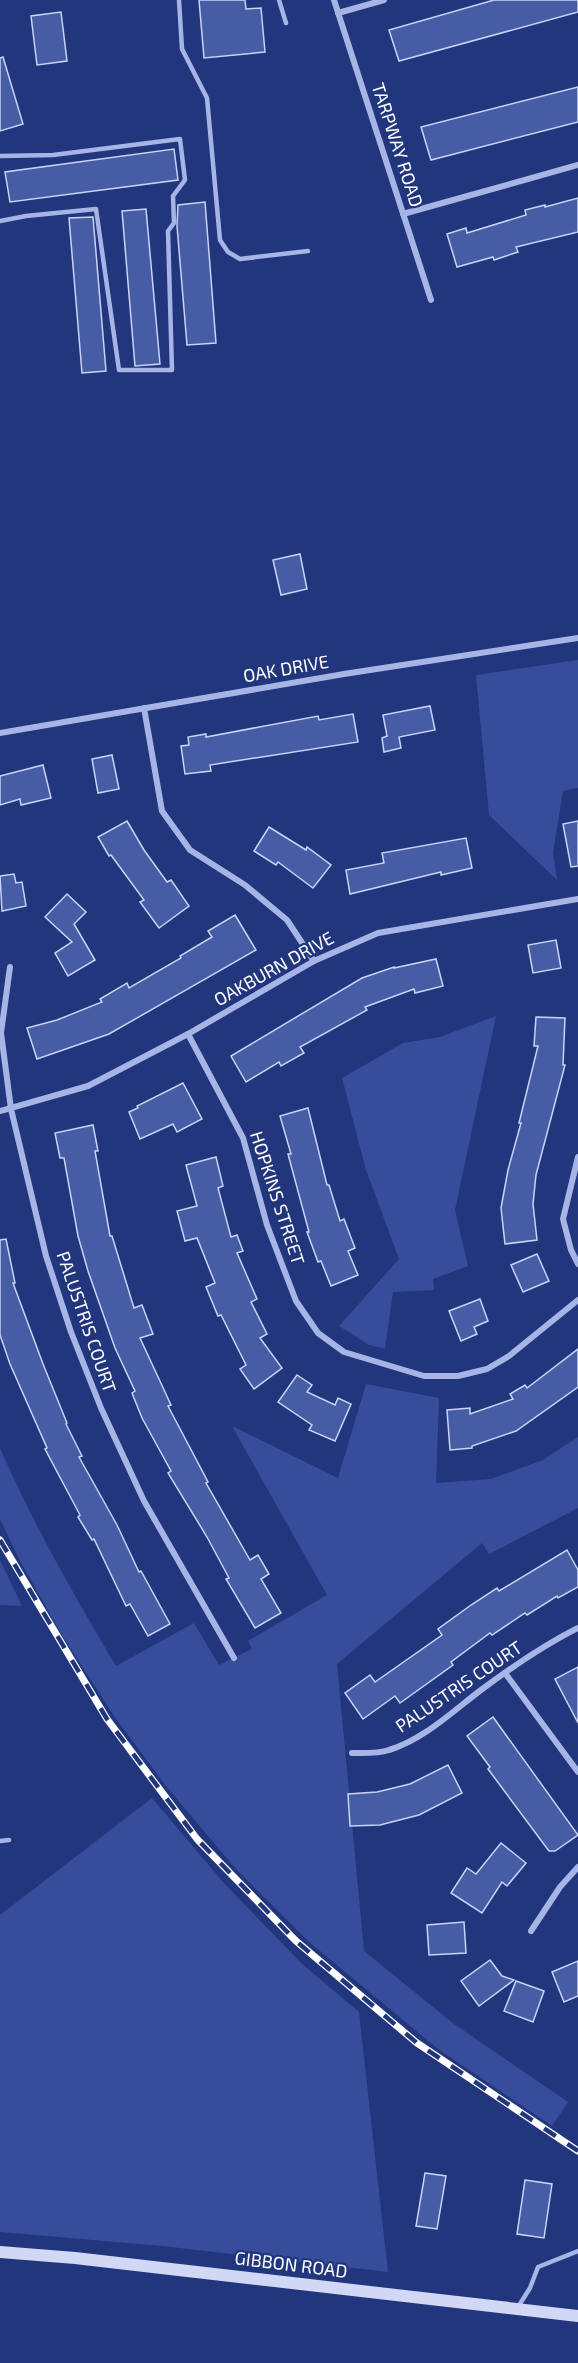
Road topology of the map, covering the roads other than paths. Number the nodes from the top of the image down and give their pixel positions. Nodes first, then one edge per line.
1 (179, 0) edge
2 (279, 0) edge
3 (334, 0) edge
4 (384, 0) edge
5 (338, 13) junction
6 (286, 23) dead end
7 (0, 156) edge
8 (578, 165) edge
9 (403, 214) junction
10 (0, 221) edge
11 (308, 251) dead end
12 (431, 300) dead end
13 (578, 638) edge
14 (144, 708) junction
15 (0, 733) edge
16 (578, 901) edge
17 (314, 961) junction
18 (10, 967) dead end
19 (188, 1034) junction
20 (11, 1109) junction
21 (0, 1111) edge
22 (578, 1157) edge
23 (578, 1264) edge
24 (578, 1299) edge
25 (578, 1628) edge
26 (234, 1658) dead end
27 (505, 1673) junction
28 (352, 1753) dead end
29 (578, 1772) edge
30 (9, 1840) dead end
31 (0, 1841) edge
32 (578, 1867) edge
33 (531, 1930) dead end
34 (578, 2251) edge
35 (0, 2252) edge
36 (517, 2309) junction
37 (578, 2316) edge

1 - 11 lane
2 - 6 lane
3 - 5 street, TARPWAY ROAD
4 - 5 street
5 - 9 street, TARPWAY ROAD
7 - 10 lane
8 - 9 street
9 - 12 street, TARPWAY ROAD
13 - 14 street, OAK DRIVE
14 - 15 street, OAK DRIVE
14 - 17 street
16 - 17 street, OAKBURN DRIVE
17 - 19 street, OAKBURN DRIVE
18 - 20 street, PALUSTRIS COURT
19 - 20 street, OAKBURN DRIVE
19 - 24 street, HOPKINS STREET
20 - 21 street, OAKBURN DRIVE
20 - 26 street, PALUSTRIS COURT
22 - 23 street
25 - 27 street, PALUSTRIS COURT
27 - 28 street, PALUSTRIS COURT
27 - 29 street
30 - 31 lane
32 - 33 street
34 - 36 lane
35 - 36 main road, GIBBON ROAD
36 - 37 main road, GIBBON ROAD

